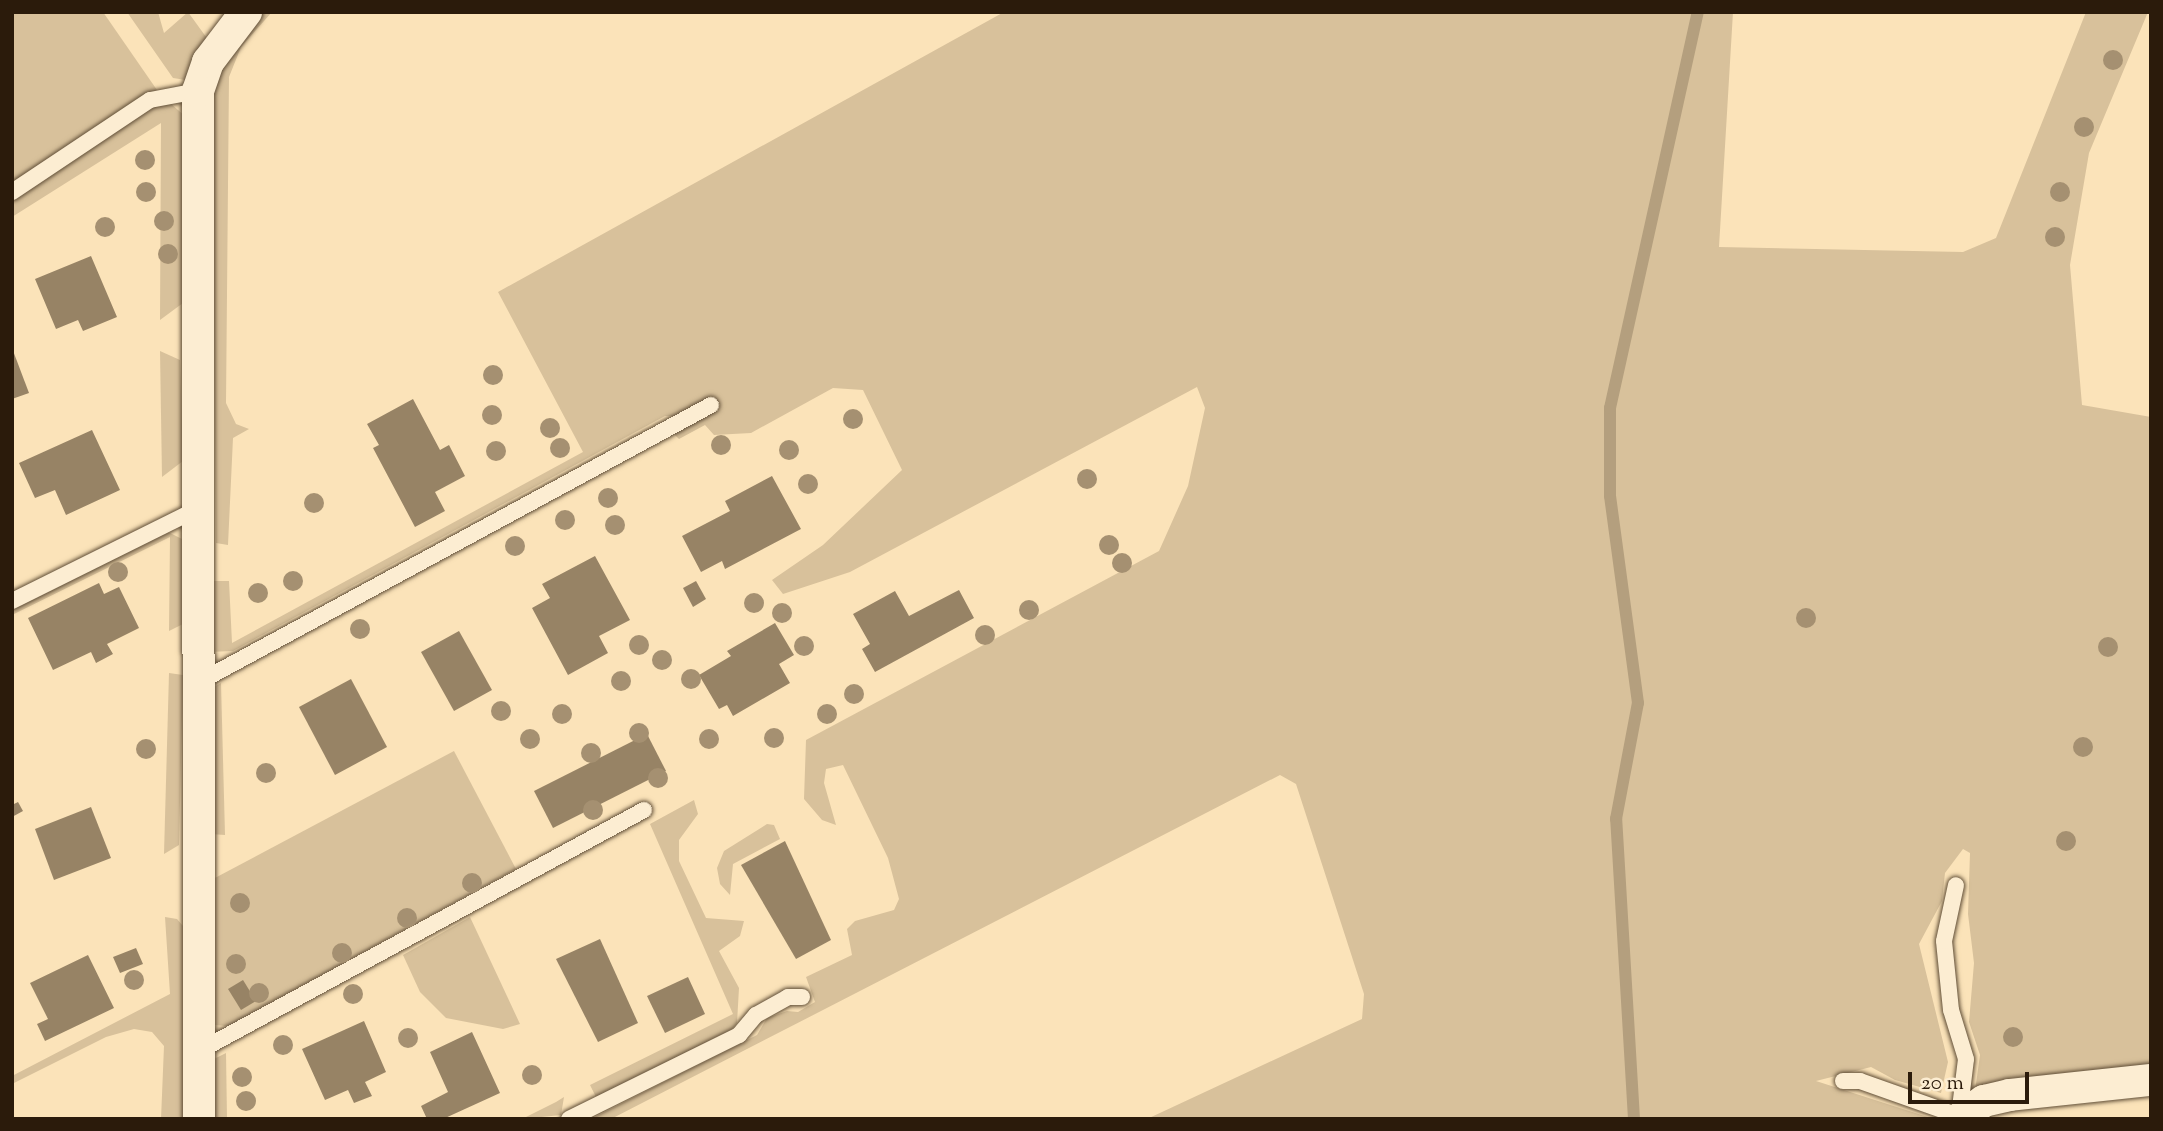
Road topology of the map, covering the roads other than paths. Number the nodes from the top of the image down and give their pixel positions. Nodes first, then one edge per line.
1 (246, 12) edge
2 (198, 92) junction
3 (12, 192) edge
4 (711, 405) dead end
5 (201, 507) junction
6 (12, 601) edge
7 (199, 682) junction
8 (644, 810) dead end
9 (1956, 885) dead end
10 (802, 997) dead end
11 (199, 1051) junction
12 (2151, 1080) edge
13 (1843, 1081) dead end
14 (1959, 1118) edge
15 (199, 1119) edge
16 (569, 1119) edge

1 - 2 street
2 - 3 lane
2 - 5 street
4 - 7 lane
5 - 6 lane
5 - 7 street
7 - 11 street
8 - 11 lane
9 - 14 lane
10 - 16 lane
11 - 15 street
12 - 14 street
13 - 14 lane

